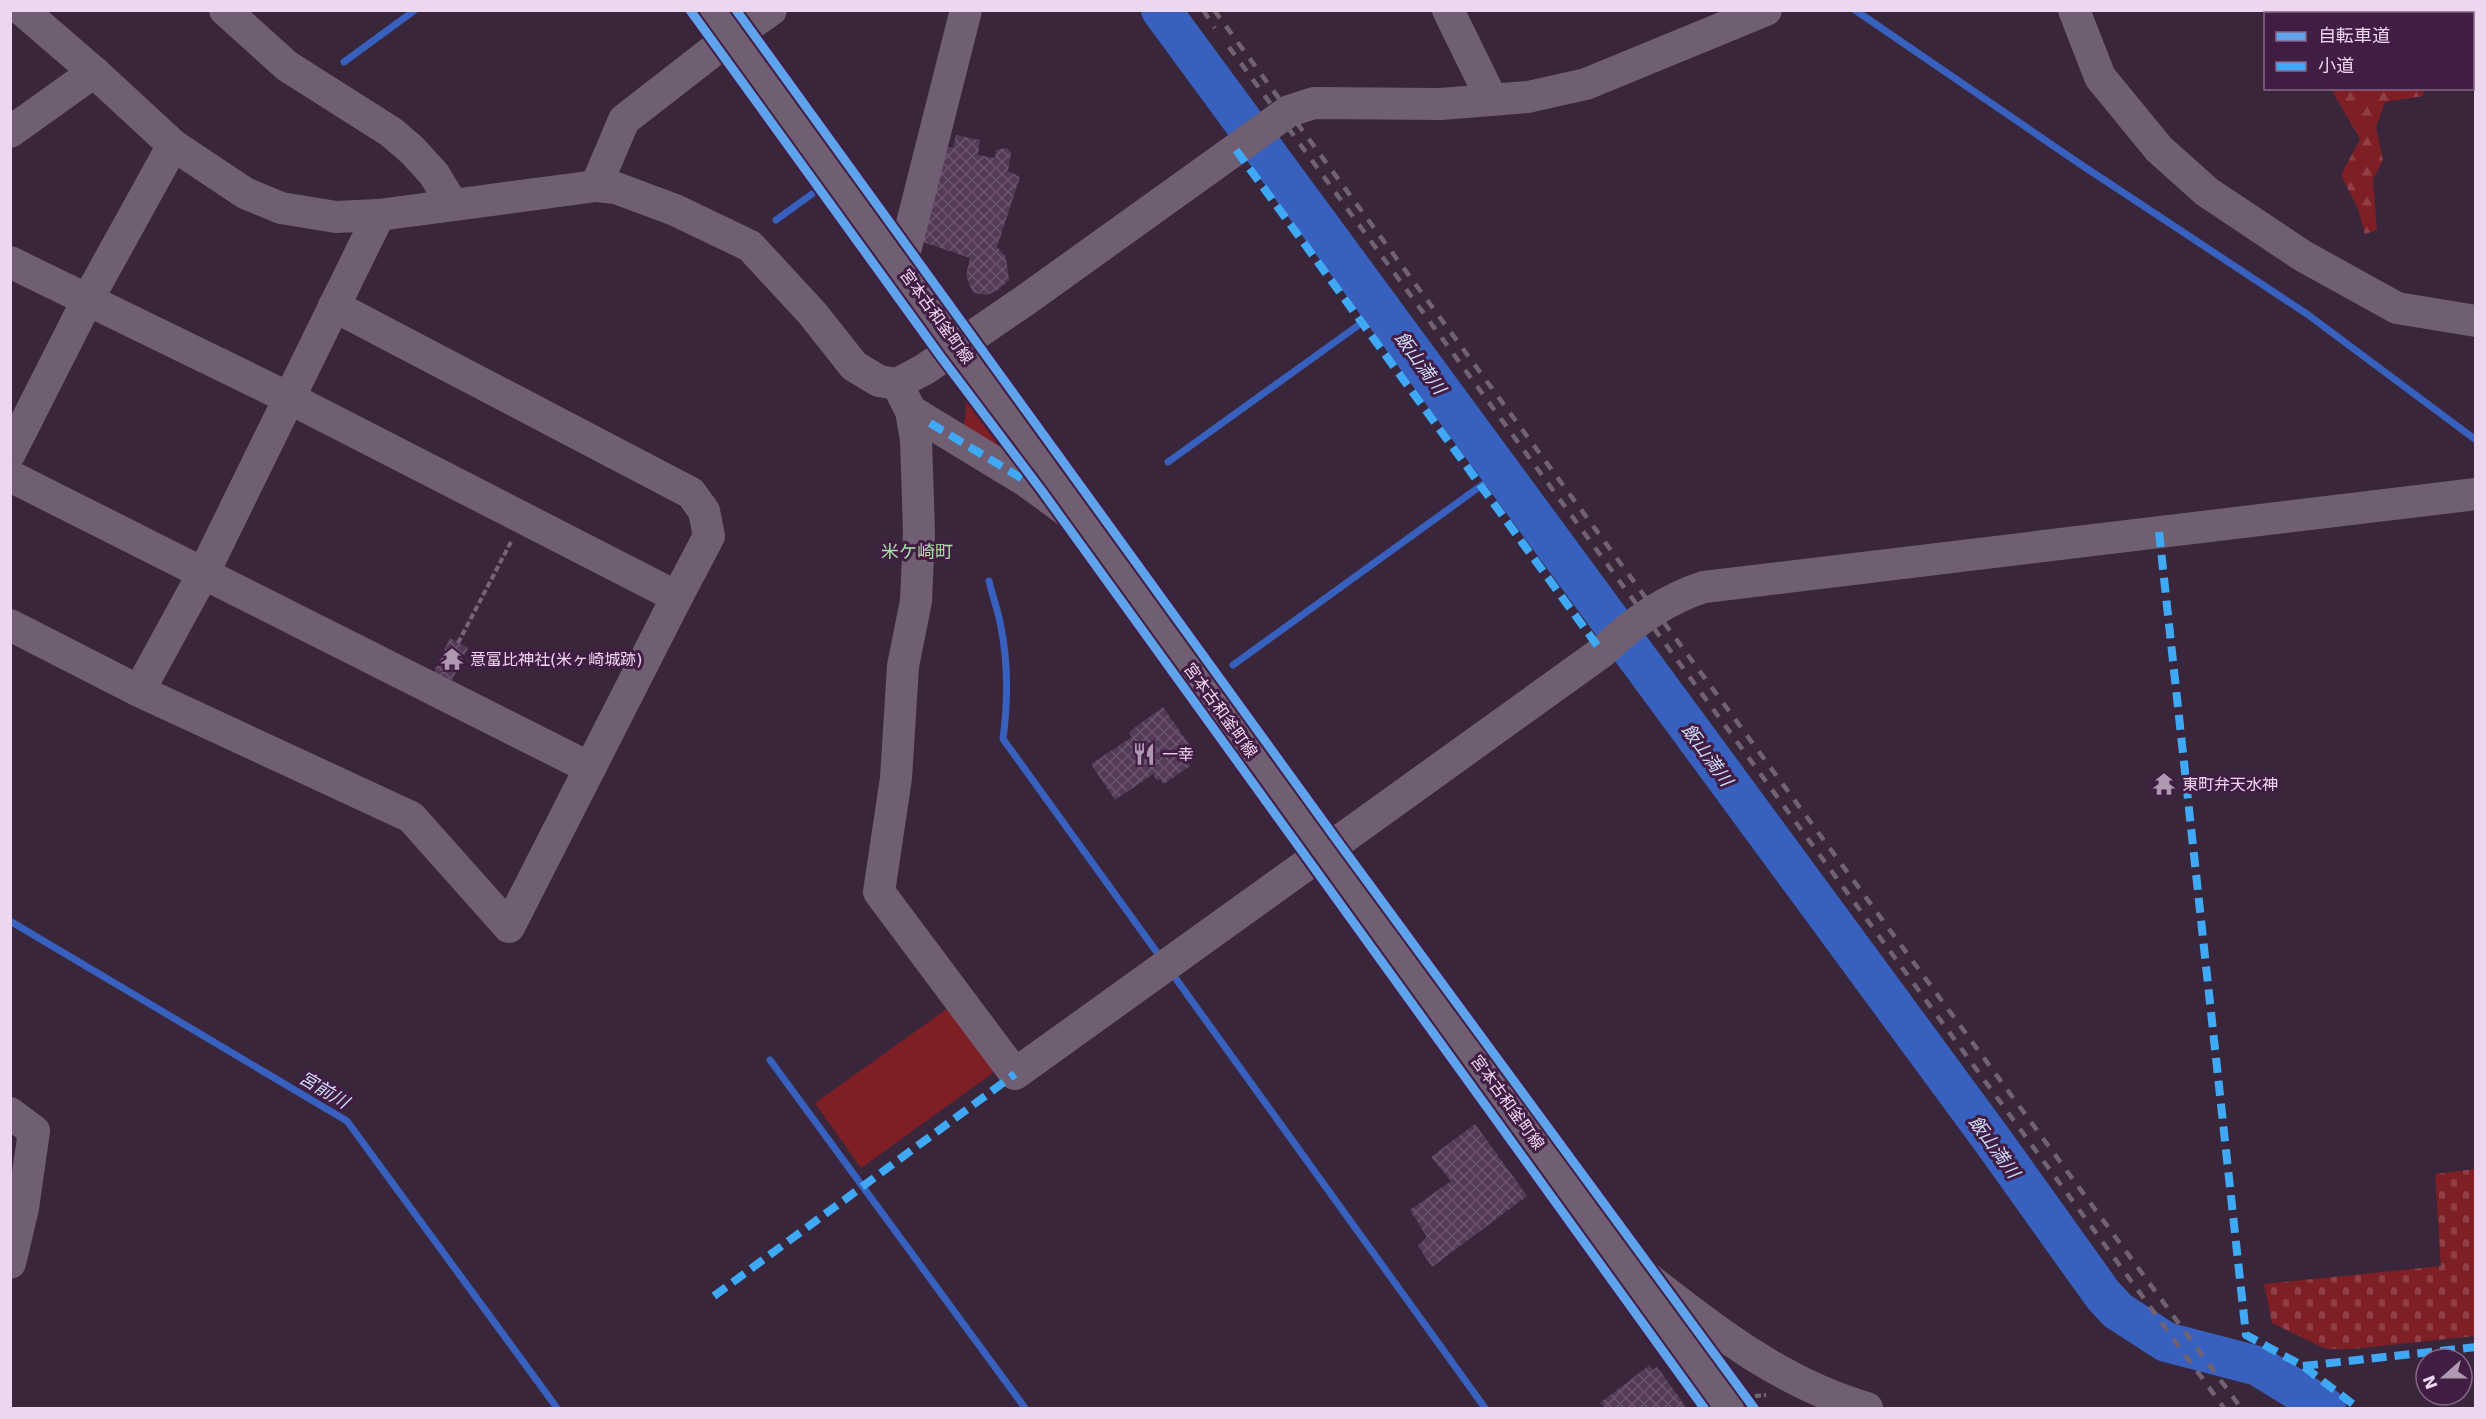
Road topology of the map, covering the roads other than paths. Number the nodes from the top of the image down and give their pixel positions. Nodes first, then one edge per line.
1 (22, 10) edge
2 (225, 10) edge
3 (716, 10) edge
4 (771, 10) edge
5 (966, 10) edge
6 (1448, 10) edge
7 (1766, 10) edge
8 (2082, 14) edge
9 (734, 36) junction
10 (94, 72) junction
11 (1492, 100) junction
12 (10, 132) edge
13 (173, 145) junction
14 (596, 186) junction
15 (453, 204) junction
16 (378, 215) junction
17 (10, 262) edge
18 (901, 267) junction
19 (88, 299) junction
20 (334, 306) junction
21 (2475, 321) edge
22 (959, 345) junction
23 (897, 384) junction
24 (289, 398) junction
25 (921, 417) junction
26 (10, 453) edge
27 (10, 476) edge
28 (2475, 494) edge
29 (1097, 538) junction
30 (204, 572) junction
31 (677, 597) junction
32 (10, 625) edge
33 (139, 691) junction
34 (590, 768) junction
35 (1324, 853) junction
36 (10, 1113) edge
37 (1622, 1257) junction
38 (10, 1263) edge
39 (1738, 1404) edge
40 (1867, 1408) edge

1 - 10 street
2 - 15 street
3 - 9 street, 宮本古和釜町線
4 - 9 street
5 - 18 street
6 - 11 street
7 - 11 street
8 - 21 street
9 - 14 street
9 - 18 street, 宮本古和釜町線
10 - 12 street
10 - 13 street
11 - 22 street
13 - 16 street
13 - 19 street
14 - 15 street
14 - 23 street
15 - 16 street
16 - 20 street
17 - 19 street
18 - 22 street, 宮本古和釜町線
19 - 24 street
19 - 26 street
20 - 24 street
20 - 31 street
22 - 23 street
22 - 29 street, 宮本古和釜町線
23 - 25 street
24 - 30 street
24 - 31 street
25 - 29 street
25 - 35 street
27 - 30 street
28 - 35 street
29 - 35 street, 宮本古和釜町線
30 - 33 street
30 - 34 street
31 - 34 street
32 - 33 street
33 - 34 street
35 - 37 street, 宮本古和釜町線
36 - 38 street
37 - 39 street, 宮本古和釜町線
37 - 40 street

